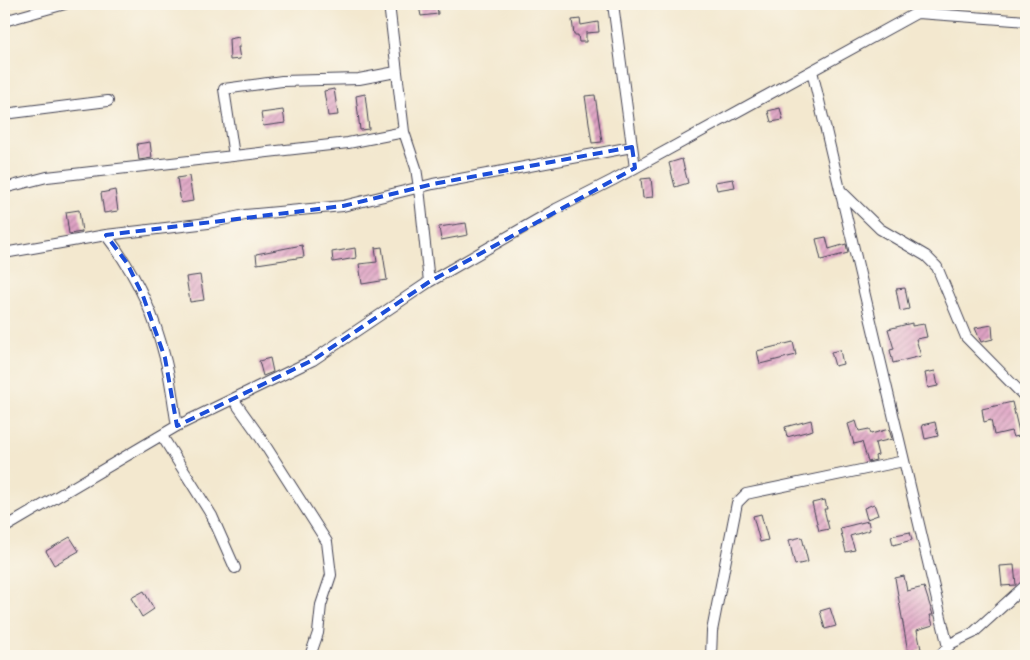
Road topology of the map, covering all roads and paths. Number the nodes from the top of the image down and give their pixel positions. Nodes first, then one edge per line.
1 (65, 4) edge
2 (390, 4) edge
3 (613, 4) edge
4 (932, 4) edge
5 (917, 13) junction
6 (4, 21) edge
7 (1026, 21) edge
8 (812, 71) junction
9 (396, 72) junction
10 (108, 101) dead end
11 (4, 114) edge
12 (404, 132) junction
13 (632, 147) junction
14 (234, 156) junction
15 (635, 168) junction
16 (4, 188) edge
17 (420, 188) junction
18 (840, 190) junction
19 (106, 234) junction
20 (4, 252) edge
21 (430, 282) junction
22 (1026, 398) edge
23 (233, 399) junction
24 (177, 426) junction
25 (162, 436) junction
26 (904, 461) junction
27 (4, 528) edge
28 (235, 568) dead end
29 (1026, 585) edge
30 (948, 647) junction
31 (310, 656) edge
32 (711, 656) edge
33 (939, 656) edge

1 - 6 street
2 - 9 street
3 - 13 street
4 - 5 street
5 - 7 street
5 - 8 street
8 - 15 street
8 - 18 street
9 - 12 street
9 - 14 street
10 - 11 street
12 - 14 street
12 - 17 street
13 - 15 street
13 - 17 street
14 - 16 street
15 - 21 street
17 - 19 street
17 - 21 street
18 - 22 street
18 - 26 street
19 - 20 street
19 - 24 street
21 - 23 street
23 - 24 street
23 - 31 street
24 - 25 street
25 - 27 street
25 - 28 street
26 - 30 street
26 - 32 street
29 - 30 street
30 - 33 street

